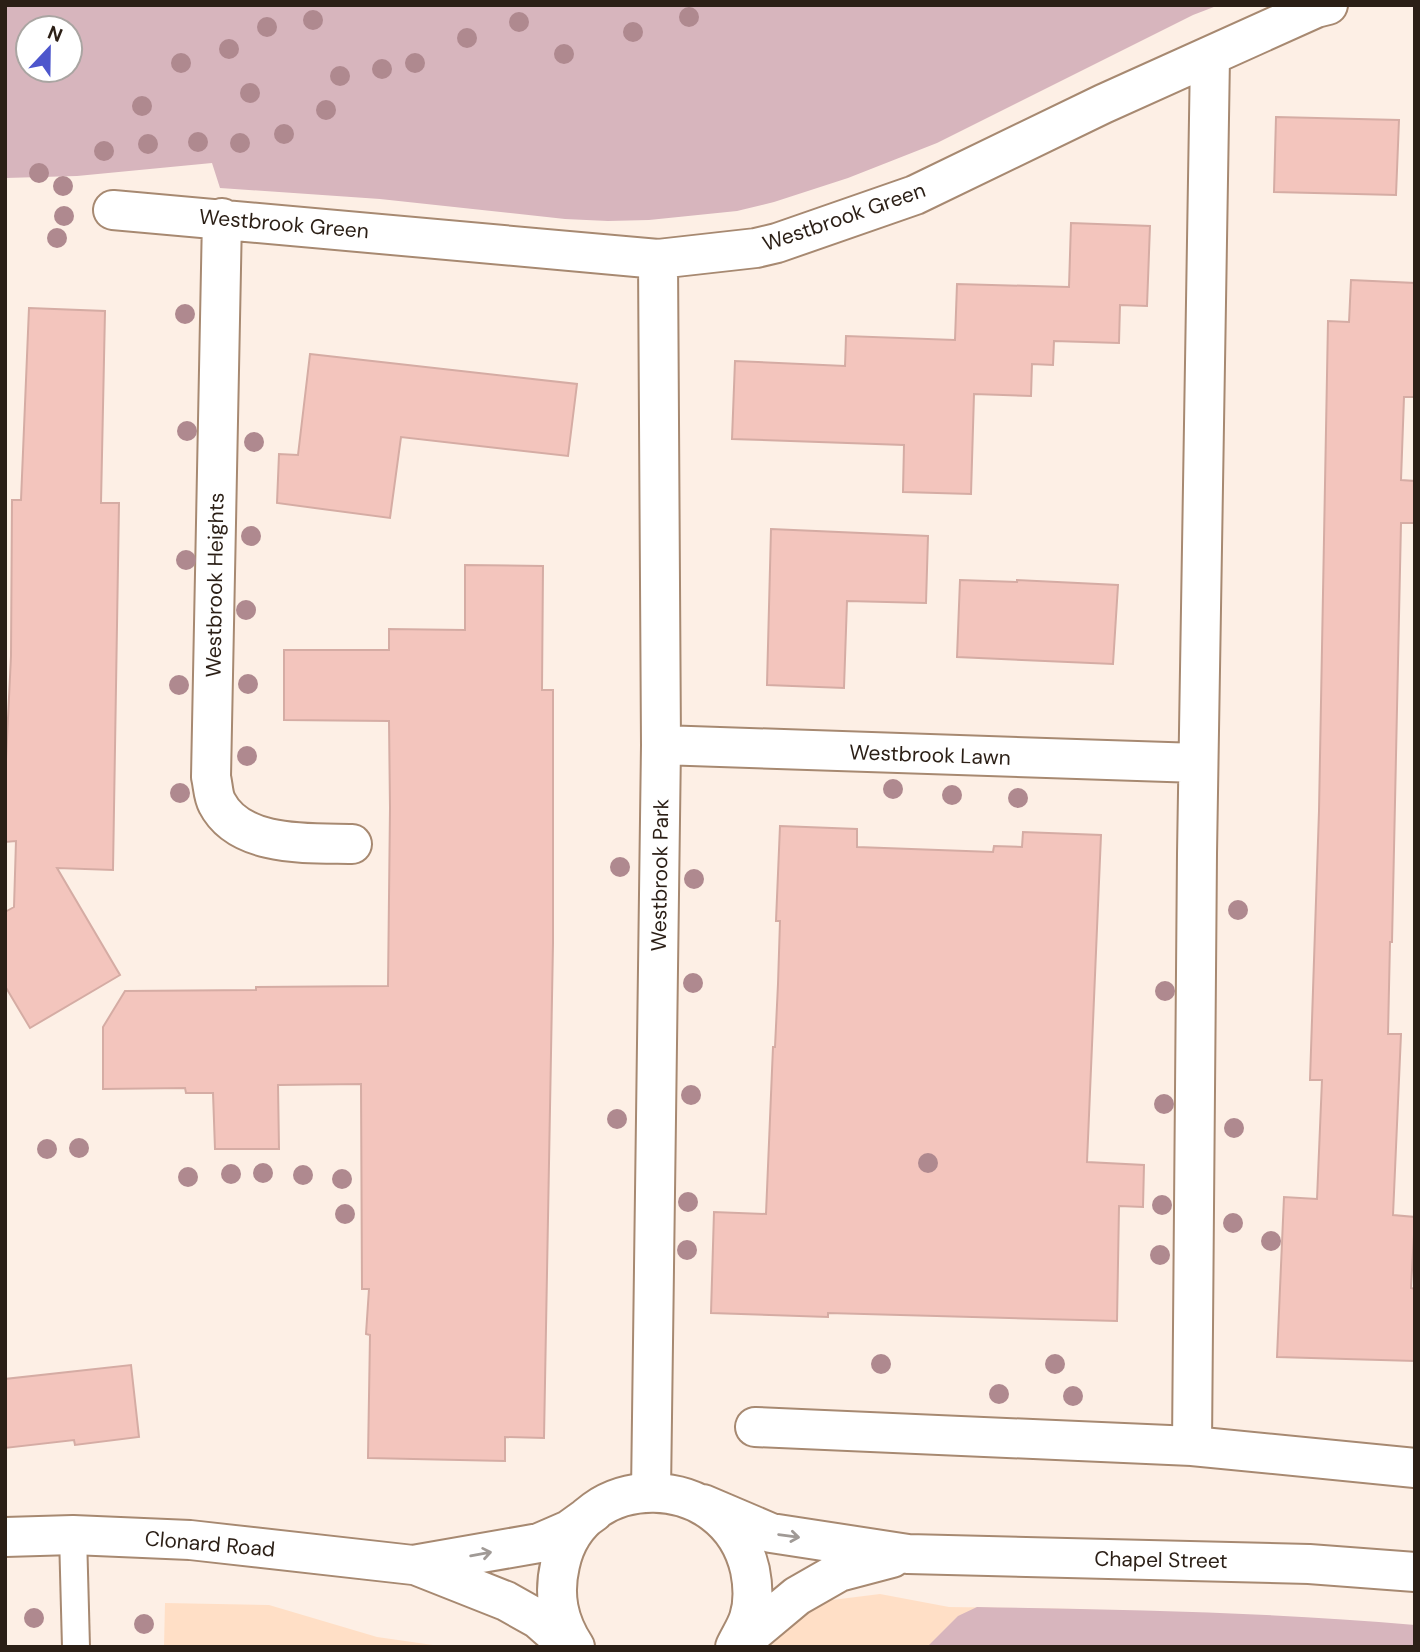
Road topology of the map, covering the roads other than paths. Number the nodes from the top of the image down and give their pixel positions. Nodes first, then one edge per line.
1 (1328, 5) edge
2 (1210, 57) junction
3 (113, 210) dead end
4 (222, 218) junction
5 (658, 259) junction
6 (661, 745) junction
7 (1198, 763) junction
8 (352, 844) dead end
9 (755, 1427) dead end
10 (1192, 1446) junction
11 (1415, 1468) edge
12 (651, 1492) junction
13 (703, 1504) junction
14 (594, 1512) junction
15 (73, 1535) junction
16 (5, 1537) edge
17 (908, 1554) junction
18 (413, 1564) junction
19 (1415, 1573) edge
20 (76, 1647) edge
21 (573, 1647) edge
22 (735, 1647) edge

1 - 2 street, Westbrook Green
2 - 5 street, Westbrook Green
2 - 7 street
3 - 4 street, Westbrook Green
4 - 5 street, Westbrook Green
4 - 8 street, Westbrook Heights
5 - 6 street, Westbrook Park
6 - 7 street, Westbrook Lawn
6 - 12 street, Westbrook Park
7 - 10 street
9 - 10 street
10 - 11 street
12 - 13 street, Chapel Street
12 - 14 street
13 -> 17 street, Chapel Street
13 - 22 street
18 -> 14 street, Clonard Road
14 - 21 street
15 - 16 street, Clonard Road
15 - 18 street, Clonard Road
15 - 20 lane
17 - 19 street, Chapel Street
17 - 22 street, Chapel Street
18 - 21 street, Clonard Road

